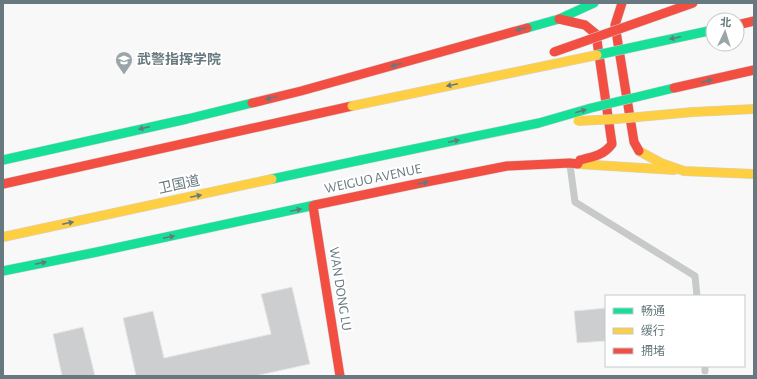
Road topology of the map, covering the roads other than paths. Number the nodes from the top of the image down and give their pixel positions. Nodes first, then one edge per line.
1 (594, 3) edge
2 (622, 3) edge
3 (693, 3) edge
4 (559, 18) junction
5 (705, 32) edge
6 (544, 55) dead end
7 (530, 60) dead end
8 (754, 70) edge
9 (470, 81) junction
10 (754, 109) edge
11 (539, 123) junction
12 (3, 160) edge
13 (361, 160) joint
14 (570, 163) junction
15 (684, 171) junction
16 (754, 174) edge
17 (3, 184) edge
18 (313, 206) junction
19 (3, 237) edge
20 (3, 271) edge
21 (697, 295) edge
22 (340, 376) edge

1 - 4 main road
2 - 15 main road
3 - 6 main road, bridge
4 -> 12 main road
4 - 14 main road
5 -> 9 main road, bridge
7 - 9 main road, bridge
11 -> 8 main road, WEIGUO AVENUE, bridge
9 -> 17 main road, bridge
10 - 11 main road, bridge
13 -> 11 main road, WEIGUO AVENUE, bridge
19 -> 13 main road, 卫国道
14 - 15 main road, WEIGUO AVENUE
18 -> 14 main road, WEIGUO AVENUE
14 - 21 lane
15 - 16 main road, WEIGUO AVENUE
20 -> 18 main road, WEIGUO AVENUE
18 - 22 main road, WAN DONG LU

